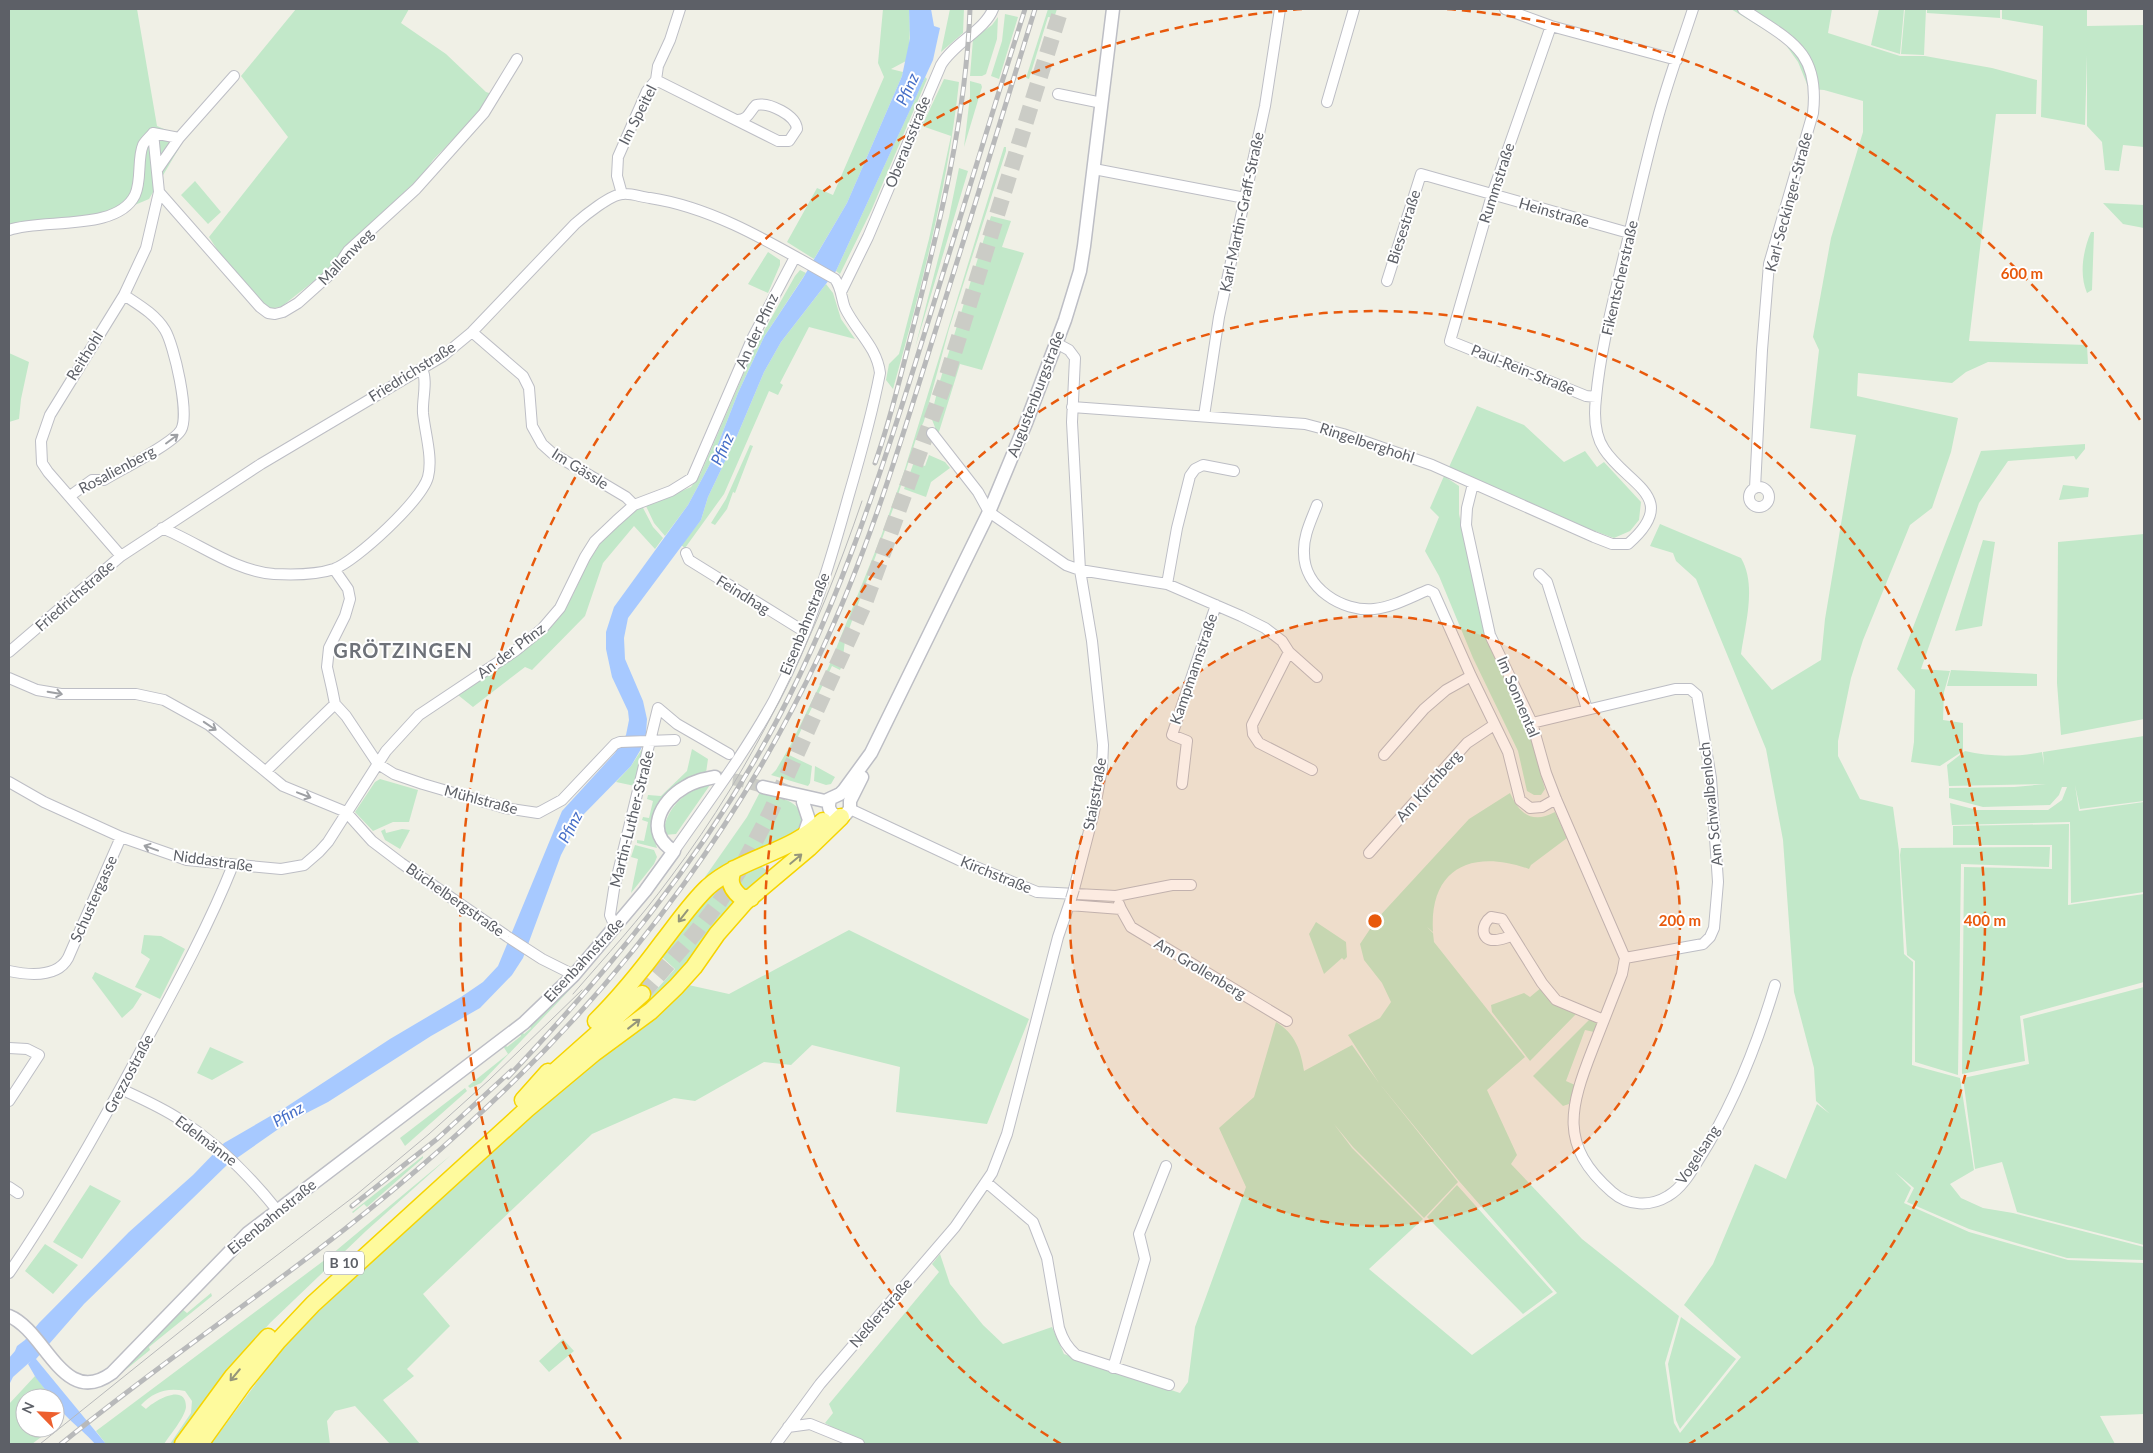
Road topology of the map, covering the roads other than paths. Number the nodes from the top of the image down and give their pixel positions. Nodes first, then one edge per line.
1 (680, 9) edge
2 (993, 9) edge
3 (1113, 9) edge
4 (1280, 9) edge
5 (1354, 9) edge
6 (1505, 9) edge
7 (1693, 9) edge
8 (1742, 9) edge
9 (1551, 26) junction
10 (517, 59) dead end
11 (1677, 60) junction
12 (234, 76) dead end
13 (656, 80) junction
14 (1058, 94) dead end
15 (1328, 102) dead end
16 (1102, 103) junction
17 (738, 120) junction
18 (153, 133) junction
19 (178, 138) junction
20 (1094, 169) junction
21 (157, 170) junction
22 (1421, 174) joint
23 (159, 192) junction
24 (622, 194) junction
25 (1492, 195) junction
26 (1245, 198) junction
27 (9, 230) edge
28 (1629, 233) junction
29 (799, 259) junction
30 (1387, 281) dead end
31 (842, 290) junction
32 (124, 295) junction
33 (472, 332) junction
34 (1450, 341) joint
35 (1056, 343) junction
36 (422, 368) junction
37 (1596, 397) junction
38 (1072, 407) junction
39 (1204, 416) junction
40 (932, 433) dead end
41 (1234, 471) dead end
42 (1473, 484) junction
43 (1754, 488) dead end
44 (70, 496) junction
45 (634, 505) junction
46 (1317, 505) dead end
47 (989, 512) junction
48 (162, 528) junction
49 (1642, 532) joint
50 (686, 553) dead end
51 (121, 556) junction
52 (334, 569) junction
53 (1080, 570) junction
54 (1539, 574) dead end
55 (1167, 584) junction
56 (1216, 605) junction
57 (805, 632) junction
58 (9, 652) edge
59 (1289, 652) junction
60 (1471, 676) junction
61 (9, 678) edge
62 (1317, 678) dead end
63 (335, 704) junction
64 (1588, 709) junction
65 (1532, 723) junction
66 (677, 724) junction
67 (1494, 725) junction
68 (648, 740) junction
69 (729, 754) dead end
70 (1384, 755) dead end
71 (378, 764) junction
72 (1312, 770) dead end
73 (266, 771) junction
74 (715, 777) tunnel mouth
75 (9, 782) edge
76 (1182, 784) dead end
77 (764, 787) tunnel mouth
78 (790, 794) junction
79 (1556, 799) junction
80 (802, 802) junction
81 (839, 806) junction
82 (346, 812) junction
83 (120, 837) junction
84 (804, 837) junction
85 (674, 851) junction
86 (1369, 853) dead end
87 (754, 858) junction
88 (233, 865) junction
89 (734, 869) junction
90 (767, 884) junction
91 (1191, 885) dead end
92 (1116, 896) junction
93 (751, 898) junction
94 (1072, 898) junction
95 (1121, 909) junction
96 (615, 927) junction
97 (1512, 936) dead end
98 (1625, 958) junction
99 (9, 970) edge
100 (574, 975) junction
101 (1774, 985) dead end
102 (1604, 1020) junction
103 (1287, 1021) dead end
104 (9, 1048) edge
105 (121, 1089) junction
106 (9, 1101) edge
107 (525, 1104) junction
108 (1166, 1166) dead end
109 (986, 1182) junction
110 (9, 1187) edge
111 (18, 1193) dead end
112 (277, 1210) junction
113 (9, 1273) edge
114 (9, 1316) edge
115 (1113, 1368) junction
116 (1169, 1385) dead end
117 (788, 1427) junction
118 (183, 1444) edge
119 (200, 1444) edge
120 (776, 1444) edge
121 (859, 1444) edge

1 - 13 street, Im Speitel
2 - 31 street, Oberausstraße
3 - 16 street, Augustenburgstraße
4 - 26 street, Karl-Martin-Graff-Straße
5 - 15 street
6 - 9 street
7 - 11 street, Fikentscherstraße
8 - 43 street, Karl-Seckinger-Straße
9 - 11 street
9 - 25 street, Rummstraße
10 - 23 street, Mallenweg
11 - 28 street, Fikentscherstraße
12 - 19 street
13 - 17 street
13 - 24 street, Im Speitel
14 - 16 street
16 - 20 street, Augustenburgstraße
17 - 17 street
18 - 19 street
18 - 21 street, Reithohl
18 - 27 street
19 - 21 street
20 - 26 street
20 - 35 street, Augustenburgstraße
21 - 23 street, Reithohl
22 - 25 street, Heinstraße
22 - 30 street, Biesestraße
23 - 32 street, Reithohl
24 - 29 street
24 - 33 street, Friedrichstraße
25 - 28 street, Heinstraße
25 - 34 street, Rummstraße
26 - 39 street, Karl-Martin-Graff-Straße
28 - 37 street, Fikentscherstraße
29 - 31 street
29 - 45 street, An der Pfinz
31 - 57 street, Eisenbahnstraße
32 - 44 street, Reithohl
44 -> 32 street, Rosalienberg
33 - 36 street, Friedrichstraße
33 - 45 street, Im Gässle
34 - 37 street, Paul-Rein-Straße
35 - 38 street, Staigstraße
35 - 47 street, Augustenburgstraße
36 - 48 street, Friedrichstraße
36 - 52 street
37 - 49 street, Fikentscherstraße
38 - 39 street, Ringelberghohl
38 - 53 street, Staigstraße
39 - 42 street, Ringelberghohl
40 - 47 street, Kampmannstraße
41 - 55 street
42 - 49 street, Ringelberghohl
42 - 65 street, Im Sonnental
44 - 51 street, Reithohl
45 - 71 street, An der Pfinz
46 - 60 street
47 - 53 street, Kampmannstraße
47 - 81 street, Augustenburgstraße
48 - 51 street, Friedrichstraße
48 - 52 street
50 - 57 street, Feindhag
51 - 58 street, Friedrichstraße
52 - 63 street
53 - 55 street, Kampmannstraße
53 - 94 street, Staigstraße
54 - 64 street
55 - 56 street, Kampmannstraße
56 - 59 street, Kampmannstraße
56 - 76 street, Kampmannstraße
57 - 85 street, Eisenbahnstraße
59 - 62 street, Kampmannstraße
59 - 72 street
60 - 67 street
60 - 70 street
61 -> 73 street
63 - 71 street
63 - 73 street
64 - 65 street, Am Schwalbenloch
64 - 98 street, Am Schwalbenloch
65 - 79 street, Im Sonnental
66 - 68 street, Mühlstraße
66 - 68 street, Martin-Luther-Straße
66 - 69 street
67 - 79 street
67 - 86 street, Am Kirchberg
68 - 71 street, Mühlstraße
68 - 96 street, Martin-Luther-Straße
71 - 82 street, An der Pfinz
73 -> 82 street
74 - 85 street
75 - 83 street, Niddastraße
77 - 78 street, Kirchstraße
78 - 80 street, Kirchstraße
78 - 81 street, Kirchstraße
79 - 98 street, Im Sonnental
80 - 81 street, Kirchstraße
80 - 84 street
81 - 84 highway
90 -> 81 highway
81 - 92 street, Kirchstraße
82 - 88 street, Niddastraße
82 - 100 street, Büchelbergstraße
88 -> 83 street, Niddastraße
83 - 99 street, Schustergasse
84 - 87 highway
85 - 96 street, Eisenbahnstraße
87 - 89 highway
87 - 90 highway
88 - 105 street, Grezzostraße
89 - 93 highway
89 -> 107 highway
90 - 93 highway
91 - 92 street, Kirchstraße
92 - 95 street
107 -> 93 highway
94 - 95 street
94 - 109 street, Staigstraße
95 - 103 street, Am Grollenberg
96 - 100 street, Eisenbahnstraße
97 - 102 street
98 - 102 street, Vogelsang
100 - 112 street, Eisenbahnstraße
101 - 102 street, Vogelsang
104 - 106 street
105 - 112 street, Edelmänne
105 - 113 street, Grezzostraße
107 - 107 highway, B 10
107 -> 118 highway, B 10
107 - 119 highway, B 10
108 - 115 street
109 - 115 street
109 - 117 street, Neßlerstraße
110 - 111 street
112 - 114 street, Eisenbahnstraße
115 - 116 street
117 - 120 street, Neßlerstraße
117 - 121 street

